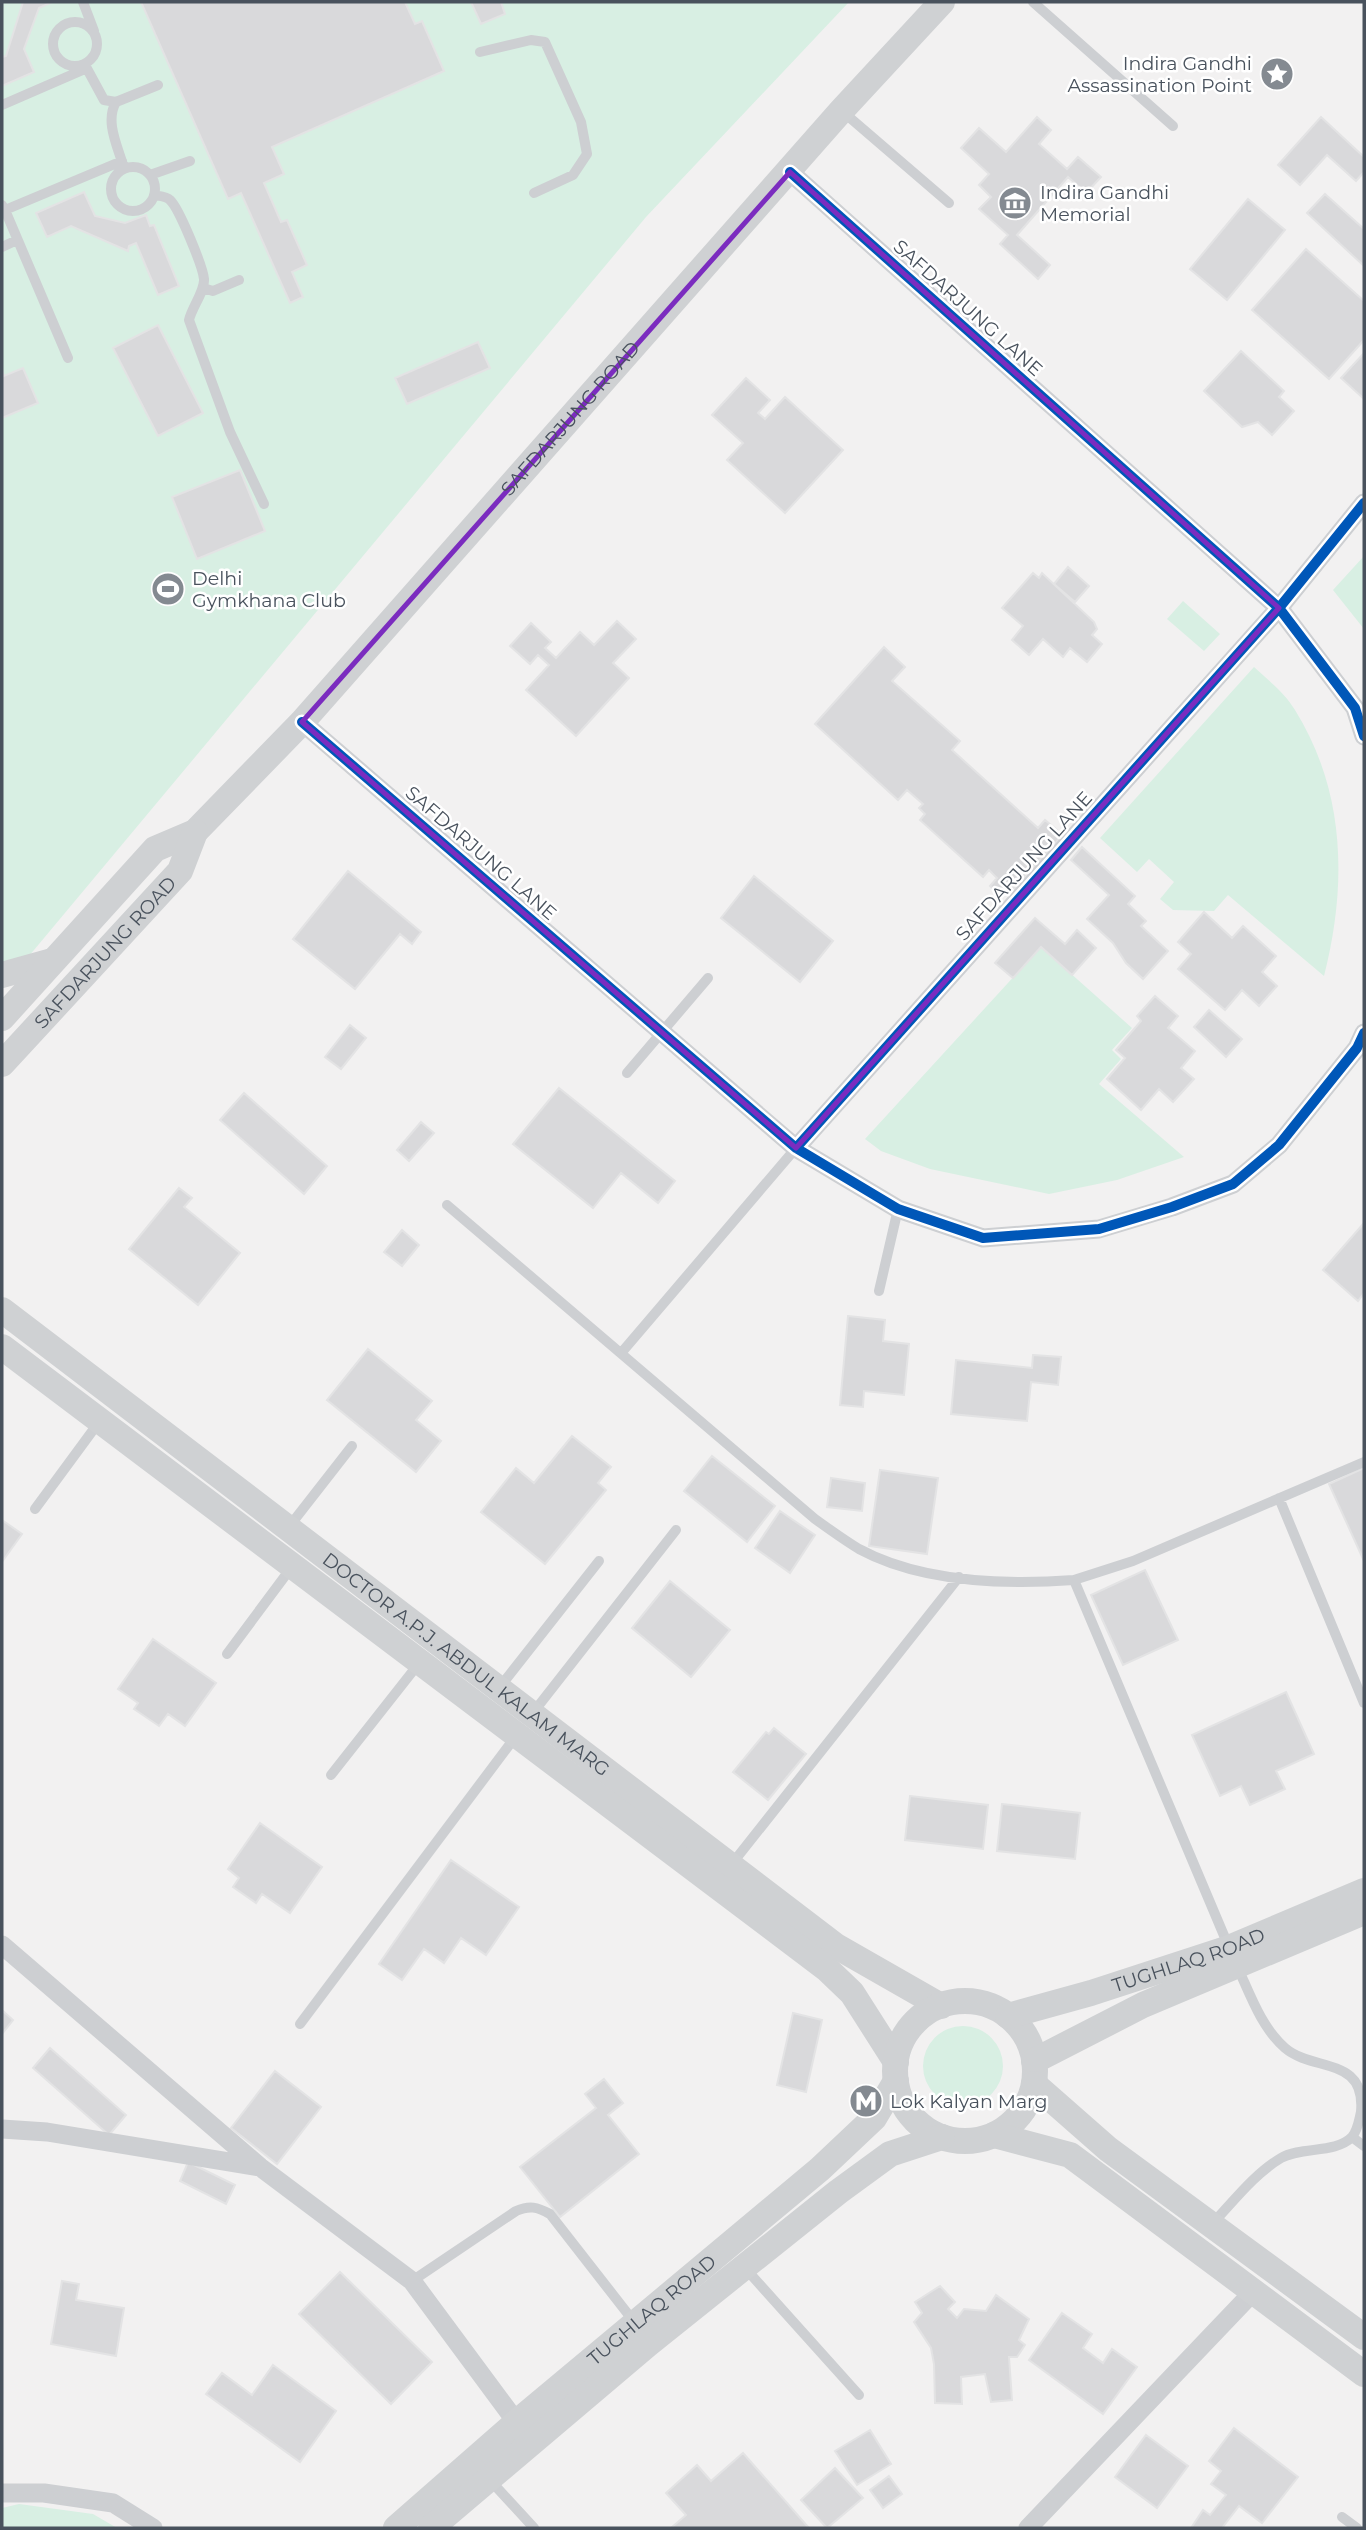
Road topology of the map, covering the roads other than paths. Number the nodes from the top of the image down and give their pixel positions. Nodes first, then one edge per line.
1 (83, 2) edge
2 (942, 2) edge
3 (1033, 2) edge
4 (95, 34) junction
5 (480, 52) dead end
6 (86, 66) junction
7 (158, 85) dead end
8 (116, 102) junction
9 (2, 105) edge
10 (841, 111) junction
11 (1174, 126) dead end
12 (190, 161) dead end
13 (123, 165) junction
14 (790, 172) junction
15 (150, 175) junction
16 (534, 193) dead end
17 (154, 195) junction
18 (948, 203) dead end
19 (3, 207) edge
20 (17, 240) junction
21 (2, 247) edge
22 (239, 280) dead end
23 (203, 288) junction
24 (68, 358) dead end
25 (1364, 503) edge
26 (264, 504) dead end
27 (1279, 608) junction
28 (302, 722) junction
29 (1364, 736) edge
30 (195, 832) junction
31 (52, 961) junction
32 (2, 975) edge
33 (708, 978) dead end
34 (2, 1018) edge
35 (662, 1032) junction
36 (1364, 1033) edge
37 (2, 1064) edge
38 (627, 1073) dead end
39 (796, 1148) junction
40 (447, 1205) dead end
41 (898, 1209) junction
42 (879, 1291) dead end
43 (6, 1323) edge
44 (2, 1347) edge
45 (622, 1352) junction
46 (100, 1421) junction
47 (352, 1446) dead end
48 (1364, 1462) edge
49 (1279, 1498) junction
50 (35, 1509) dead end
51 (288, 1528) junction
52 (676, 1530) dead end
53 (599, 1562) dead end
54 (293, 1566) junction
55 (959, 1577) junction
56 (1074, 1580) junction
57 (227, 1654) dead end
58 (420, 1662) junction
59 (499, 1689) junction
60 (1364, 1703) edge
61 (532, 1714) junction
62 (517, 1736) junction
63 (331, 1775) dead end
64 (731, 1865) junction
65 (1364, 1891) edge
66 (1364, 1912) edge
67 (2, 1945) edge
68 (1233, 1956) junction
69 (941, 2006) junction
70 (1008, 2016) junction
71 (300, 2024) dead end
72 (896, 2071) junction
73 (1034, 2073) junction
74 (2, 2129) edge
75 (995, 2135) junction
76 (942, 2137) junction
77 (1352, 2137) junction
78 (1364, 2146) edge
79 (260, 2167) junction
80 (1212, 2224) junction
81 (745, 2268) junction
82 (412, 2281) junction
83 (1255, 2290) junction
84 (642, 2333) junction
85 (1364, 2337) edge
86 (1364, 2374) edge
87 (859, 2395) dead end
88 (524, 2432) junction
89 (489, 2479) junction
90 (2, 2493) edge
91 (1342, 2517) dead end
92 (153, 2528) edge
93 (396, 2528) edge
94 (431, 2528) edge
95 (534, 2528) edge
96 (1028, 2528) edge
97 (1357, 2528) edge

1 - 4 lane
2 - 10 main road, SAFDARJUNG ROAD
3 - 11 lane
4 - 6 lane
4 - 6 lane
5 - 16 lane
6 - 8 lane
6 - 9 lane
7 - 8 lane
8 - 13 lane
10 - 14 main road, SAFDARJUNG ROAD
10 - 18 lane
12 - 15 lane
13 - 15 lane
13 - 17 lane
13 - 19 lane
14 - 27 street, SAFDARJUNG LANE
14 - 28 main road, SAFDARJUNG ROAD
15 - 17 lane
17 - 23 lane
19 - 20 lane
20 - 21 lane
20 - 24 lane
22 - 23 lane
23 - 26 lane
25 - 27 street, SAFDARJUNG LANE
27 - 29 street, SAFDARJUNG LANE
27 - 39 street, SAFDARJUNG LANE
28 - 30 main road, SAFDARJUNG ROAD
28 - 35 street, SAFDARJUNG LANE
30 - 31 main road, SAFDARJUNG ROAD
30 - 37 main road, SAFDARJUNG ROAD
31 - 32 main road
31 - 34 main road, SAFDARJUNG ROAD
33 - 35 lane
35 - 38 lane
35 - 39 street, SAFDARJUNG LANE
36 - 41 street, SAFDARJUNG LANE
39 - 41 street, SAFDARJUNG LANE
39 - 45 lane, SAFDARJUNG LANE
40 - 45 lane
41 - 42 lane
43 - 51 main road, DOCTOR A.P.J. ABDUL KALAM MARG
44 - 46 main road, DOCTOR A.P.J. ABDUL KALAM MARG
45 - 55 lane
46 - 50 lane
46 - 54 main road, DOCTOR A.P.J. ABDUL KALAM MARG
47 - 51 lane
48 - 49 lane
49 - 56 lane
49 - 60 lane
51 - 59 main road, DOCTOR A.P.J. ABDUL KALAM MARG
52 - 61 lane
53 - 59 lane
54 - 57 lane
54 - 58 main road, DOCTOR A.P.J. ABDUL KALAM MARG
55 - 56 lane
55 - 64 lane
56 - 68 lane
58 - 62 main road, DOCTOR A.P.J. ABDUL KALAM MARG
58 - 63 lane
59 - 61 main road, DOCTOR A.P.J. ABDUL KALAM MARG
61 - 64 main road, DOCTOR A.P.J. ABDUL KALAM MARG
62 - 71 lane
62 - 72 main road, DOCTOR A.P.J. ABDUL KALAM MARG
64 - 69 main road, DOCTOR A.P.J. ABDUL KALAM MARG
65 - 68 main road, TUGHLAQ ROAD
66 - 68 main road, TUGHLAQ ROAD
67 - 79 street
68 - 70 main road, TUGHLAQ ROAD
68 - 73 main road, TUGHLAQ ROAD
68 - 77 lane
69 - 70 main road
69 - 72 main road
70 - 73 main road
72 - 76 main road
72 - 84 main road, TUGHLAQ ROAD
73 - 75 main road
73 - 80 main road
74 - 79 street
75 - 76 main road
75 - 83 main road
76 - 81 main road, TUGHLAQ ROAD
77 - 78 lane
77 - 80 lane
79 - 82 street
80 - 85 main road
81 - 84 main road, TUGHLAQ ROAD
81 - 87 lane
82 - 84 lane
82 - 88 street
83 - 86 main road
83 - 96 street
84 - 88 main road, TUGHLAQ ROAD
88 - 89 main road, TUGHLAQ ROAD
88 - 93 main road, TUGHLAQ ROAD
89 - 94 main road, TUGHLAQ ROAD
89 - 95 lane
90 - 92 street
91 - 97 lane

